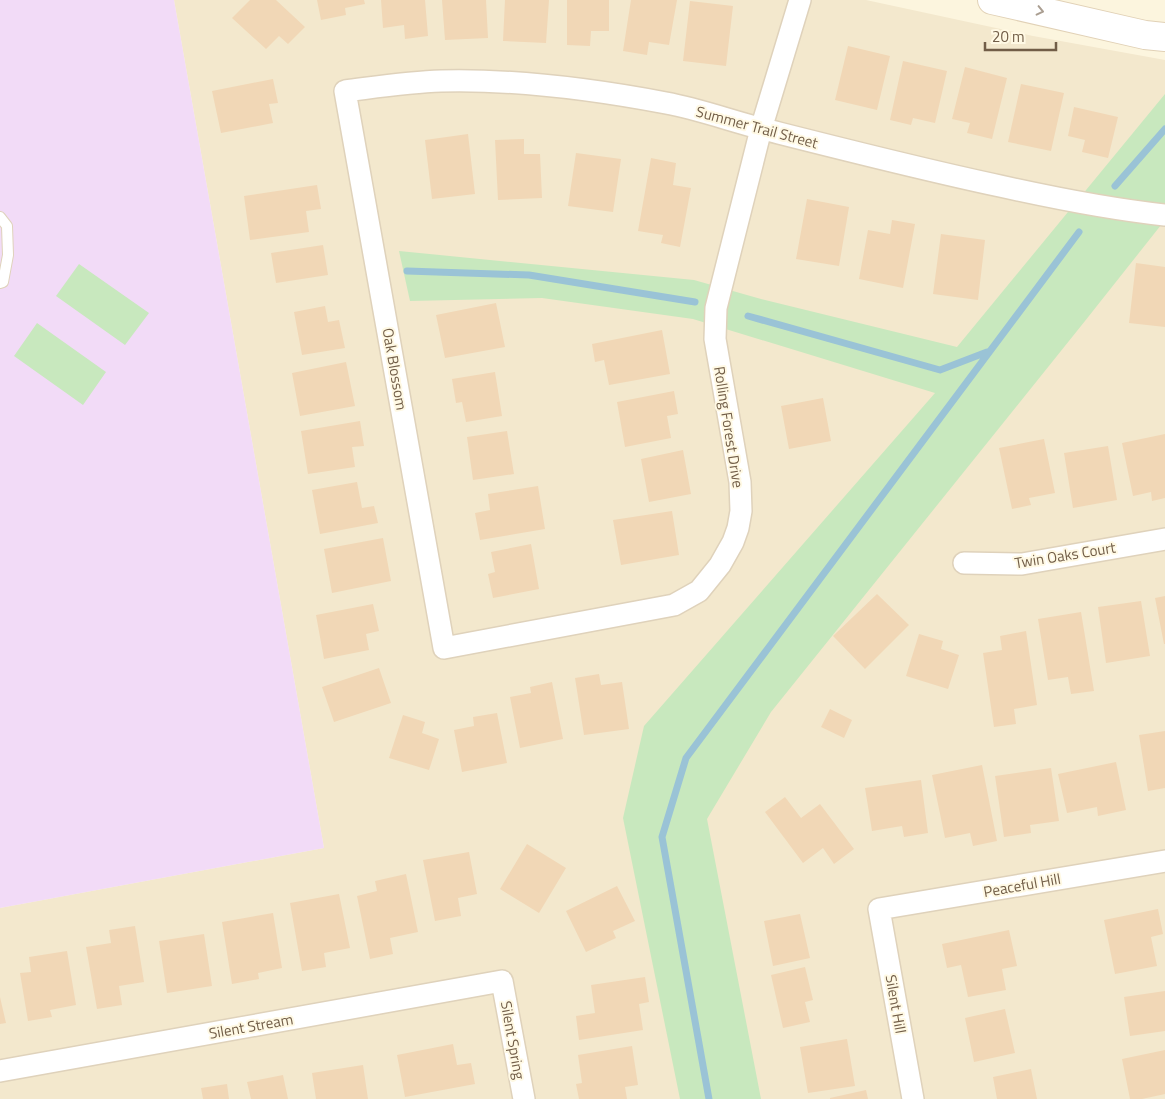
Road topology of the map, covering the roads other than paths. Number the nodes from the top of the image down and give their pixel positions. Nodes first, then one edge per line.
1 (800, 0) edge
2 (992, 0) edge
3 (1165, 37) edge
4 (345, 91) joint
5 (761, 129) junction
6 (1165, 215) edge
7 (0, 217) edge
8 (0, 283) edge
9 (1165, 539) edge
10 (964, 563) dead end
11 (444, 648) joint
12 (1165, 861) edge
13 (879, 909) joint
14 (502, 981) joint
15 (0, 1071) edge
16 (524, 1099) edge
17 (913, 1099) edge

1 - 5 street, Rolling Forest Drive
2 -> 3 street
4 - 5 street, Summer Trail Street
4 - 11 street, Oak Blossom
5 - 6 street, Summer Trail Street
5 - 11 street, Rolling Forest Drive
7 - 8 lane
9 - 10 street, Twin Oaks Court
12 - 13 street, Peaceful Hill
13 - 17 street, Silent Hill
14 - 15 street, Silent Stream
14 - 16 street, Silent Spring

